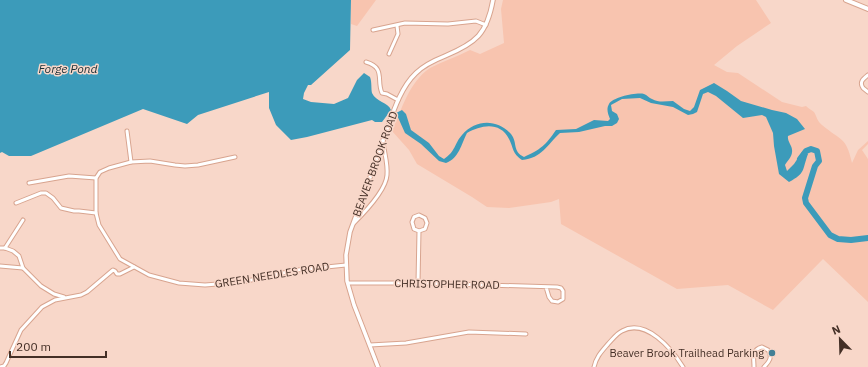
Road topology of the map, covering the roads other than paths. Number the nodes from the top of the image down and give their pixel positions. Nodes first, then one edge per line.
1 (493, 0) edge
2 (846, 0) edge
3 (868, 9) edge
4 (486, 25) junction
5 (397, 26) junction
6 (373, 30) dead end
7 (389, 54) dead end
8 (366, 62) dead end
9 (868, 75) edge
10 (868, 92) edge
11 (398, 101) junction
12 (127, 131) dead end
13 (383, 141) junction
14 (234, 157) dead end
15 (132, 162) junction
16 (96, 178) junction
17 (29, 183) dead end
18 (16, 203) dead end
19 (96, 213) junction
20 (23, 220) dead end
21 (354, 223) junction
22 (419, 231) junction
23 (0, 248) edge
24 (5, 248) junction
25 (346, 265) junction
26 (0, 266) edge
27 (134, 267) junction
28 (23, 268) junction
29 (348, 283) junction
30 (418, 283) junction
31 (546, 287) junction
32 (66, 298) junction
33 (526, 334) dead end
34 (370, 345) junction
35 (0, 367) edge
36 (378, 367) edge
37 (594, 367) edge
38 (683, 367) edge
39 (754, 367) edge
40 (764, 367) edge

1 - 4 street, BEAVER BROOK ROAD
2 - 3 main road
4 - 5 street
4 - 11 street, BEAVER BROOK ROAD
5 - 6 street
5 - 7 street
8 - 11 street
9 - 10 street
11 - 13 street, BEAVER BROOK ROAD
12 - 15 street
13 - 21 street, BEAVER BROOK ROAD
13 - 21 street
14 - 15 street
15 - 16 street
16 - 17 street
16 - 19 street, GREEN NEEDLES ROAD
18 - 19 street
19 - 27 street, GREEN NEEDLES ROAD
20 - 24 street
21 - 25 street, BEAVER BROOK ROAD
22 - 22 street
22 - 30 street
23 - 24 street
24 - 28 street
25 - 27 street, GREEN NEEDLES ROAD
25 - 29 street, BEAVER BROOK ROAD
26 - 28 street
27 - 32 street
28 - 32 street
29 - 30 street, CHRISTOPHER ROAD
29 - 34 street, BEAVER BROOK ROAD
30 - 31 street, CHRISTOPHER ROAD
31 - 31 street, CHRISTOPHER ROAD
32 - 35 street
33 - 34 street
34 - 36 street, BEAVER BROOK ROAD
37 - 38 street
39 - 40 street

